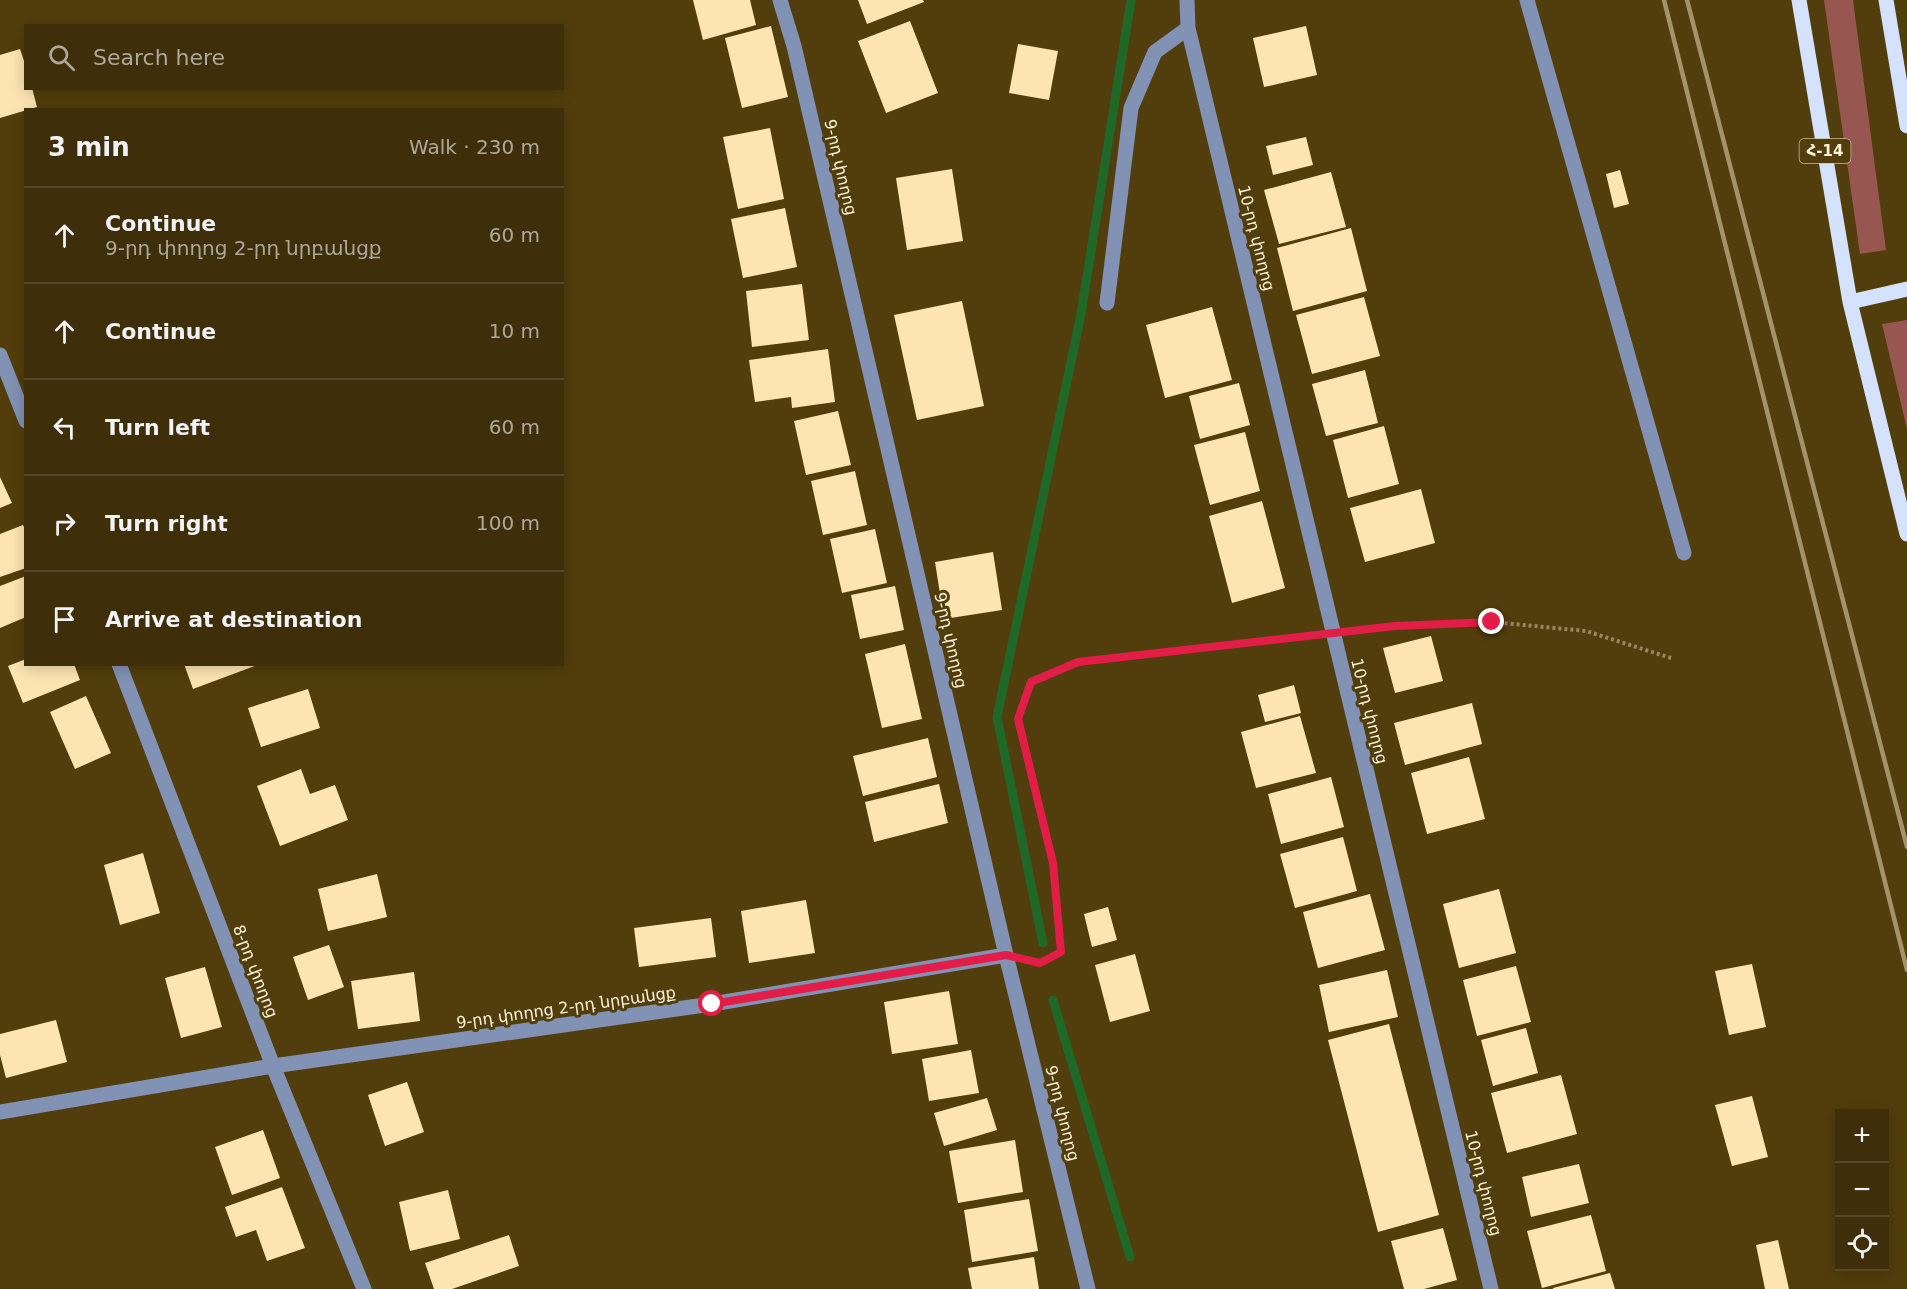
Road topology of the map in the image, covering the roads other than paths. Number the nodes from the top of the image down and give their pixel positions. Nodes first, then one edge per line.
1 (780, 0) edge
2 (1187, 0) edge
3 (1527, 0) edge
4 (1799, 0) edge
5 (1886, 0) edge
6 (1188, 28) junction
7 (1902, 67) edge
8 (1907, 126) edge
9 (1907, 289) edge
10 (1850, 302) junction
11 (1107, 303) dead end
12 (0, 355) edge
13 (24, 416) edge
14 (1907, 534) edge
15 (1684, 553) dead end
16 (120, 666) edge
17 (1006, 955) junction
18 (273, 1066) junction
19 (0, 1112) edge
20 (364, 1289) edge
21 (1088, 1289) edge
22 (1491, 1289) edge

1 - 17 street, 9-րդ փողոց
2 - 6 street, 10-րդ փողոց
3 - 15 street
4 - 10 main road, Հ-14
5 - 7 main road
6 - 11 street
6 - 22 street, 10-րդ փողոց
7 - 8 main road
9 - 10 main road
10 - 14 main road, Հ-14
12 - 13 street
16 - 18 street, 8-րդ փողոց
17 - 18 street, 9-րդ փողոց 2-րդ նրբանցք
17 - 21 street, 9-րդ փողոց
18 - 19 street, 9-րդ փողոց 2-րդ նրբանցք
18 - 20 street, 8-րդ փողոց

